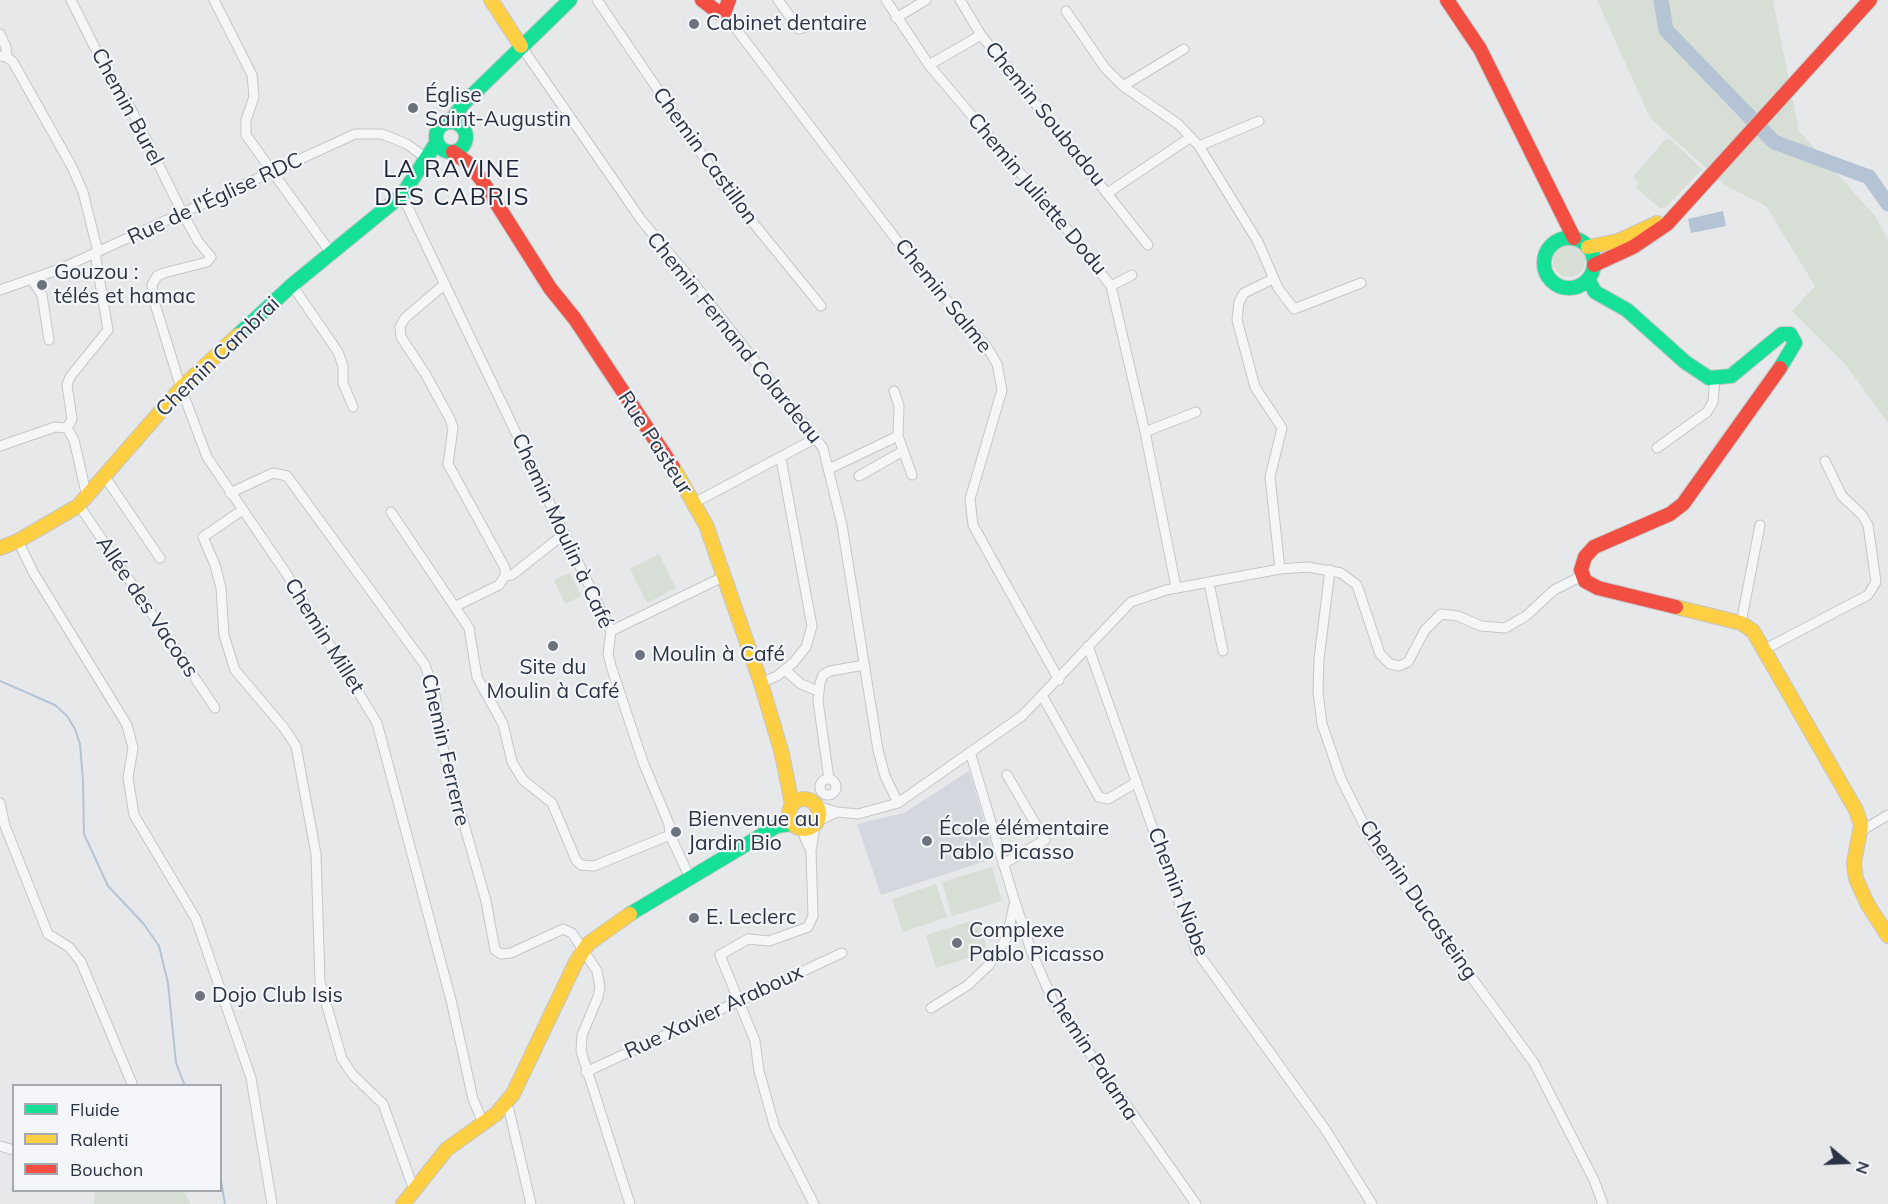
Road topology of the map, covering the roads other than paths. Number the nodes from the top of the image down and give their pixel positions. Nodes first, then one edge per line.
1 (70, 0) edge
2 (214, 0) edge
3 (491, 0) edge
4 (597, 0) edge
5 (702, 0) edge
6 (778, 0) edge
7 (886, 0) edge
8 (926, 0) edge
9 (960, 0) edge
10 (1447, 0) edge
11 (1870, 0) edge
12 (561, 3) edge
13 (727, 6) edge
14 (1066, 11) dead end
15 (896, 18) junction
16 (822, 23) dead end
17 (0, 34) edge
18 (981, 35) junction
19 (521, 46) junction
20 (1184, 49) dead end
21 (3, 56) edge
22 (929, 65) junction
23 (1123, 86) junction
24 (1259, 121) dead end
25 (455, 124) junction
26 (1191, 137) junction
27 (1199, 146) junction
28 (449, 148) junction
29 (428, 157) junction
30 (272, 173) junction
31 (1108, 192) junction
32 (402, 195) junction
33 (1681, 206) junction
34 (1559, 210) junction
35 (183, 214) junction
36 (1662, 219) junction
37 (1655, 234) junction
38 (1574, 238) junction
39 (1559, 240) junction
40 (1148, 245) dead end
41 (1588, 248) junction
42 (97, 252) junction
43 (331, 253) junction
44 (1594, 265) junction
45 (1132, 275) dead end
46 (1274, 279) junction
47 (1588, 279) junction
48 (32, 280) junction
49 (1361, 282) dead end
50 (446, 284) junction
51 (292, 285) junction
52 (1111, 286) junction
53 (1570, 289) junction
54 (0, 290) edge
55 (821, 306) dead end
56 (1619, 306) junction
57 (49, 340) dead end
58 (1715, 379) junction
59 (181, 388) junction
60 (894, 391) dead end
61 (353, 407) dead end
62 (1196, 412) dead end
63 (67, 428) junction
64 (1145, 432) junction
65 (898, 436) junction
66 (816, 438) junction
67 (0, 446) edge
68 (1657, 448) dead end
69 (903, 451) junction
70 (781, 459) junction
71 (1825, 460) dead end
72 (830, 469) junction
73 (912, 475) dead end
74 (859, 476) dead end
75 (105, 477) junction
76 (230, 493) junction
77 (83, 501) junction
78 (694, 503) junction
79 (241, 511) junction
80 (391, 512) dead end
81 (1760, 525) dead end
82 (564, 534) junction
83 (18, 541) junction
84 (0, 548) edge
85 (160, 558) dead end
86 (1281, 569) junction
87 (1330, 570) junction
88 (505, 576) junction
89 (725, 576) junction
90 (1582, 576) junction
91 (1209, 583) junction
92 (1176, 587) junction
93 (456, 606) junction
94 (1741, 623) junction
95 (611, 631) junction
96 (1088, 646) junction
97 (1765, 649) junction
98 (1223, 651) dead end
99 (864, 665) junction
100 (785, 670) junction
101 (1059, 680) junction
102 (761, 683) junction
103 (818, 691) junction
104 (1043, 697) junction
105 (215, 708) dead end
106 (970, 752) junction
107 (1007, 775) dead end
108 (829, 779) dead end
109 (1137, 782) junction
110 (0, 802) edge
111 (898, 803) junction
112 (817, 806) junction
113 (837, 812) junction
114 (795, 814) junction
115 (1888, 815) edge
116 (816, 823) junction
117 (1861, 831) junction
118 (670, 835) junction
119 (811, 851) junction
120 (1004, 864) junction
121 (690, 878) junction
122 (1015, 902) junction
123 (1025, 933) junction
124 (1888, 936) edge
125 (1007, 937) junction
126 (583, 950) junction
127 (842, 953) dead end
128 (739, 1001) junction
129 (931, 1008) dead end
130 (586, 1072) junction
131 (132, 1084) edge
132 (505, 1104) junction
133 (483, 1123) junction
134 (414, 1190) junction
135 (272, 1204) edge
136 (403, 1204) edge
137 (531, 1204) edge
138 (630, 1204) edge
139 (814, 1204) edge
140 (1196, 1204) edge
141 (1372, 1204) edge
142 (1603, 1204) edge

1 - 35 street, Chemin Burel
2 - 30 street
3 - 19 main road
4 - 55 street, Chemin Castillon
5 - 13 main road
6 - 16 street
7 - 15 street, Chemin Juliette Dodu
8 - 15 street
9 - 18 street, Chemin Soubadou
10 - 34 main road
11 - 33 main road
12 - 19 main road
13 - 101 street, Chemin Salme
14 - 23 street
15 - 22 street, Chemin Juliette Dodu
17 - 21 street
18 - 22 street, Chemin Soubadou
18 - 31 street, Chemin Soubadou
19 - 25 main road
19 - 66 street, Chemin Fernand Colardeau
20 - 23 street
21 - 42 street
22 - 52 street, Chemin Juliette Dodu
23 - 26 street
24 - 27 street
25 - 28 main road, Rue Pasteur
25 - 28 main road
26 - 27 street
26 - 31 street, Chemin Soubadou
27 - 46 street
28 - 29 main road
28 - 78 main road, Rue Pasteur
29 - 30 street, Rue de l'Église RDC
29 - 32 main road, Chemin Cambrai
30 - 35 street, Rue de l'Église RDC
30 - 43 street
31 - 40 street, Chemin Soubadou
32 - 43 main road, Chemin Cambrai
32 - 50 street, Chemin Moulin à Café
33 - 36 main road
33 - 37 main road
34 - 38 main road
34 - 39 main road
35 - 42 street, Rue de l'Église RDC
35 - 59 street, Chemin Millet
36 - 37 main road
36 - 41 main road
37 - 44 main road
38 - 39 main road
38 - 41 main road
39 - 53 main road
41 - 44 main road
42 - 48 street, Rue de l'Église RDC
42 - 63 street
43 - 51 main road, Chemin Cambrai
44 - 47 main road
45 - 52 street
46 - 49 street
46 - 86 street
47 - 53 main road
47 - 56 main road
48 - 54 street, Rue de l'Église RDC
48 - 57 street
50 - 82 street, Chemin Moulin à Café
50 - 88 street
51 - 59 main road, Chemin Cambrai
51 - 61 street
52 - 64 street, Chemin Juliette Dodu
53 - 56 main road
56 - 58 main road
58 - 68 street
58 - 90 main road
59 - 75 main road, Chemin Cambrai
59 - 76 street, Chemin Millet
60 - 65 street
62 - 64 street
63 - 67 street
63 - 77 street
64 - 92 street, Chemin Juliette Dodu
65 - 69 street
65 - 72 street
66 - 70 street
66 - 72 street, Chemin Fernand Colardeau
69 - 73 street
69 - 74 street
70 - 78 street
70 - 100 street
71 - 97 street
72 - 99 street, Chemin Fernand Colardeau
75 - 77 main road, Chemin Cambrai
75 - 85 street
76 - 79 street, Chemin Millet
76 - 126 street, Chemin Ferrerre
77 - 83 main road, Chemin Cambrai
77 - 105 street, Allée des Vacoas
78 - 89 main road, Rue Pasteur
79 - 133 street, Chemin Millet
79 - 134 street
80 - 93 street
81 - 94 street
82 - 88 street
82 - 95 street, Chemin Moulin à Café
83 - 84 main road, Chemin Cambrai
83 - 135 street
86 - 87 street
86 - 91 street
87 - 90 street
87 - 142 street, Chemin Ducasteing
88 - 93 street
89 - 95 street
89 - 102 main road, Rue Pasteur
90 - 94 main road
91 - 92 street
91 - 98 street
92 - 96 street
93 - 118 street
94 - 97 main road
95 - 118 street, Chemin Moulin à Café
96 - 101 street
96 - 109 street, Chemin Niobe
97 - 117 main road
99 - 103 street
99 - 111 street, Chemin Fernand Colardeau
100 - 102 street
100 - 103 street
101 - 104 street
102 - 114 main road, Rue Pasteur
103 - 108 street
104 - 106 street
104 - 109 street
106 - 111 street
106 - 120 street, Chemin Palama
107 - 120 street
109 - 141 street, Chemin Niobe
110 - 131 street
111 - 113 street
112 - 113 street
112 - 114 main road
112 - 116 main road
113 - 116 street
114 - 116 main road
114 - 119 street
114 - 121 main road
115 - 117 street
116 - 119 street
117 - 124 main road
118 - 121 street, Chemin Moulin à Café
119 - 128 street
120 - 122 street, Chemin Palama
121 - 126 main road
122 - 123 street, Chemin Palama
122 - 125 street
123 - 125 street
123 - 140 street, Chemin Palama
125 - 129 street
126 - 130 street
126 - 132 main road
127 - 128 street, Rue Xavier Araboux
128 - 130 street, Rue Xavier Araboux
128 - 139 street
130 - 138 street
132 - 133 main road
132 - 137 street
133 - 134 main road
134 - 136 main road

